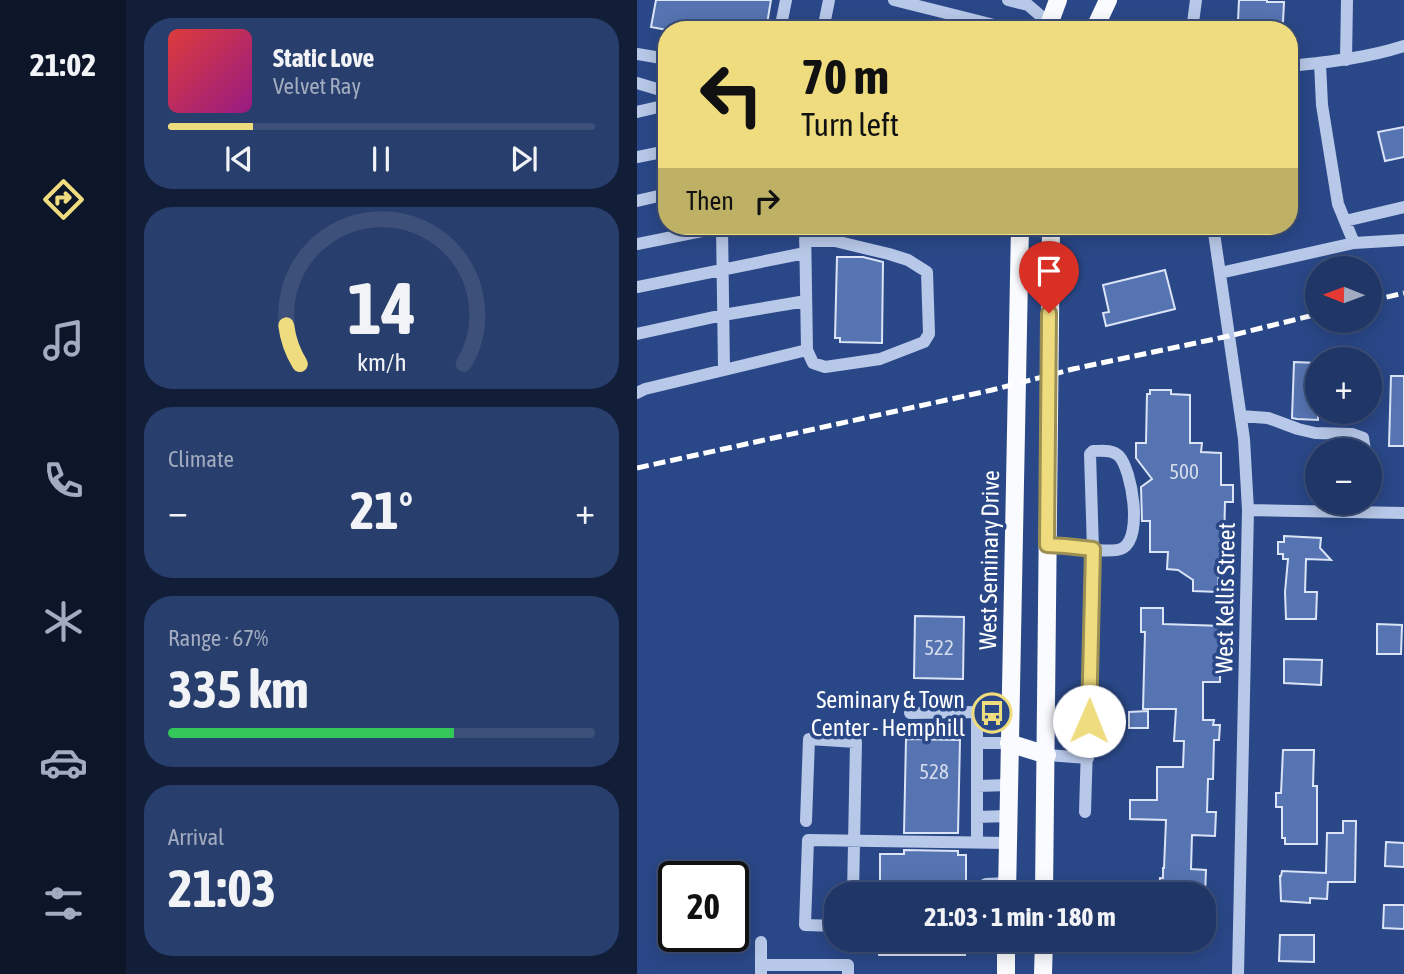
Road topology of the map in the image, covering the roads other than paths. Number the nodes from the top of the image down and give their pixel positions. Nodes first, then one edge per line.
1 (786, 0) edge
2 (829, 0) edge
3 (894, 0) edge
4 (1008, 0) edge
5 (1058, 0) edge
6 (1108, 0) edge
7 (1196, 0) edge
8 (1347, 0) edge
9 (782, 21) edge
10 (825, 21) edge
11 (978, 21) edge
12 (1043, 21) edge
13 (1050, 21) edge
14 (1098, 21) edge
15 (1193, 21) edge
16 (1404, 46) edge
17 (637, 54) edge
18 (658, 58) edge
19 (1346, 60) junction
20 (1320, 63) junction
21 (1298, 65) edge
22 (637, 83) edge
23 (658, 89) edge
24 (658, 107) edge
25 (637, 112) edge
26 (658, 153) edge
27 (637, 157) edge
28 (658, 196) edge
29 (637, 201) edge
30 (1404, 206) edge
31 (1345, 220) junction
32 (680, 235) edge
33 (723, 235) edge
34 (805, 235) edge
35 (1020, 235) edge
36 (1051, 235) edge
37 (1214, 235) edge
38 (1404, 240) edge
39 (1354, 243) junction
40 (637, 244) edge
41 (805, 247) junction
42 (722, 269) junction
43 (1220, 273) junction
44 (637, 288) edge
45 (806, 301) junction
46 (723, 315) junction
47 (637, 334) edge
48 (807, 350) junction
49 (724, 370) junction
50 (637, 393) edge
51 (1241, 416) junction
52 (1363, 438) edge
53 (1305, 509) edge
54 (1248, 510) junction
55 (1382, 510) edge
56 (1404, 513) edge
57 (1047, 545) junction
58 (1093, 549) junction
59 (910, 713) dead end
60 (977, 743) junction
61 (1009, 743) junction
62 (1047, 755) junction
63 (1088, 758) junction
64 (1009, 785) junction
65 (977, 786) junction
66 (1085, 812) dead end
67 (1009, 816) junction
68 (977, 817) junction
69 (806, 821) dead end
70 (854, 841) junction
71 (977, 842) junction
72 (1008, 843) junction
73 (853, 882) edge
74 (1007, 882) edge
75 (1044, 882) edge
76 (824, 926) edge
77 (761, 942) dead end
78 (1006, 952) edge
79 (1044, 952) edge
80 (761, 970) edge
81 (811, 970) edge
82 (848, 974) edge
83 (1006, 974) edge
84 (1043, 974) edge
85 (1238, 974) edge

1 - 9 street
2 - 10 street
3 - 11 street
4 - 12 street
5 - 13 main road
6 - 14 main road
7 - 15 street
8 - 19 street
16 - 19 street
17 - 18 street
19 - 20 street
20 - 21 street
20 - 31 street
22 - 23 street
24 - 25 street
26 - 27 street
28 - 29 street
30 - 31 street
31 - 39 street
32 - 40 street
33 - 42 street
34 - 41 street
35 - 61 main road, West Seminary Drive
36 - 57 main road
37 - 43 street, West Kellis Street
38 - 39 street
39 - 43 street
41 - 42 street
41 - 45 street
41 - 48 street
42 - 44 street
42 - 46 street
43 - 51 street, West Kellis Street
45 - 46 street
45 - 48 street
46 - 47 street
46 - 49 street
48 - 49 street
49 - 50 street
51 - 52 street
51 - 54 street, West Kellis Street
53 - 54 street
54 - 85 street, West Kellis Street
55 - 56 street
57 - 58 street
57 - 62 main road
58 - 58 street
58 - 63 street
59 - 60 street
60 - 61 street
60 - 65 street
61 - 62 main road
61 - 64 main road, West Seminary Drive
62 - 63 street
62 - 75 main road
63 - 66 street
64 - 65 street
64 - 67 main road, West Seminary Drive
65 - 68 street
67 - 68 street
67 - 72 main road, West Seminary Drive
68 - 71 street
69 - 70 street
70 - 71 street
70 - 73 street
70 - 76 street
71 - 72 street
72 - 74 main road, West Seminary Drive
77 - 80 street
78 - 83 main road
79 - 84 main road
80 - 81 street
81 - 82 street

